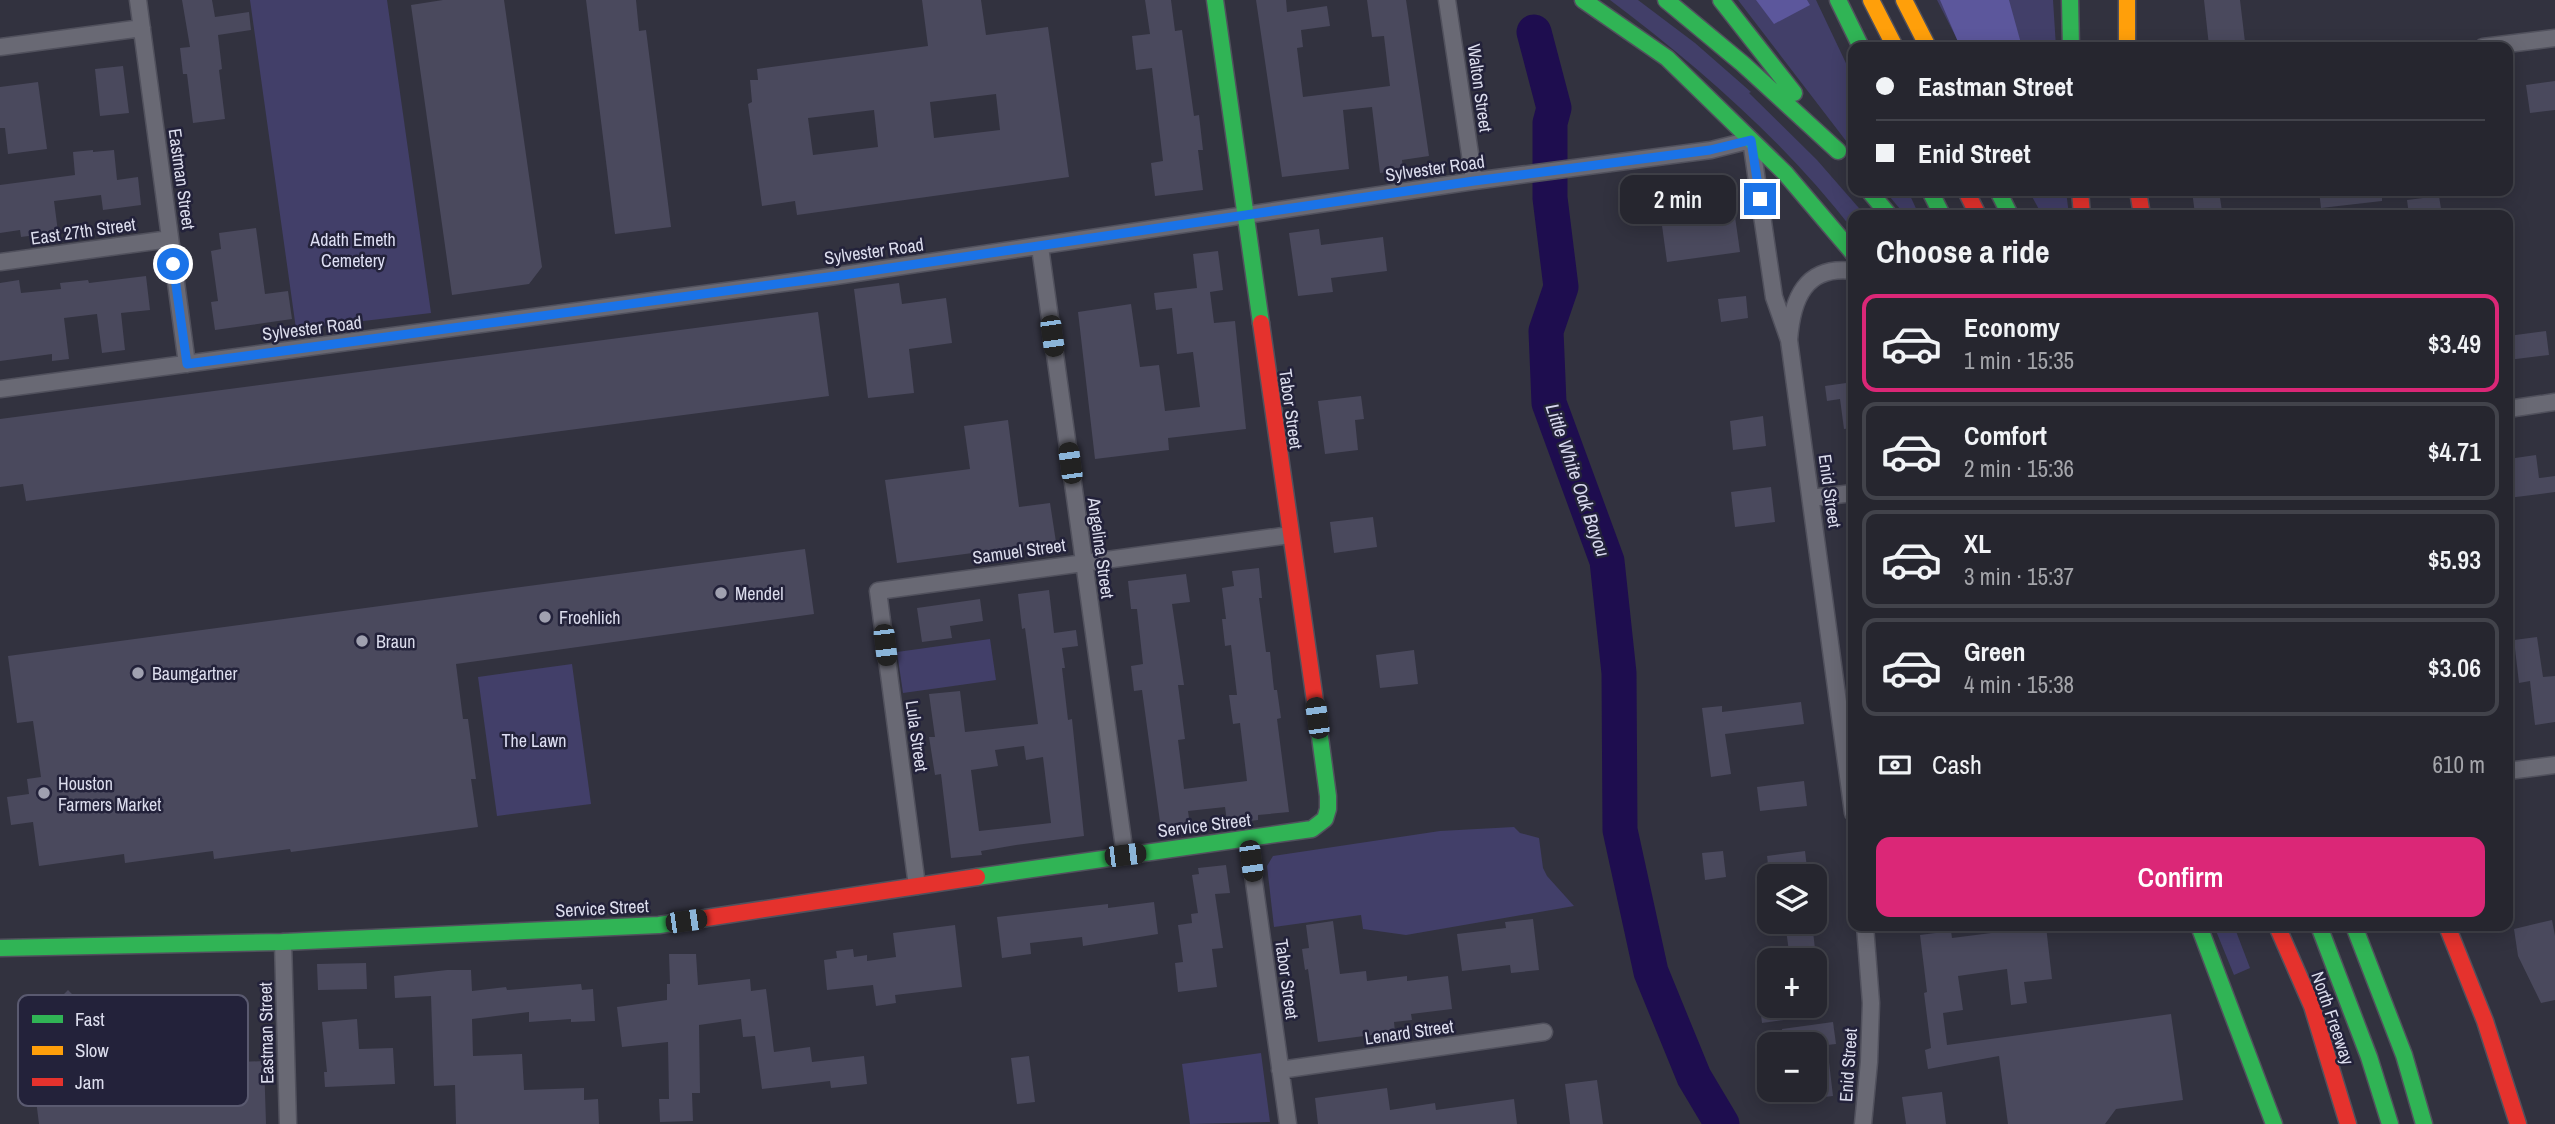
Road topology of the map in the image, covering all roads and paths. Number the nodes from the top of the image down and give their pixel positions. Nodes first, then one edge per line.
1 (138, 0) edge
2 (1215, 0) edge
3 (1447, 0) edge
4 (1583, 0) edge
5 (1666, 0) edge
6 (1721, 0) edge
7 (1838, 0) edge
8 (1871, 0) edge
9 (1905, 0) edge
10 (2070, 0) edge
11 (2127, 0) edge
12 (142, 28) junction
13 (2555, 38) edge
14 (1859, 42) edge
15 (1892, 42) edge
16 (1926, 42) edge
17 (2071, 42) edge
18 (2127, 42) edge
19 (2513, 43) edge
20 (0, 47) edge
21 (1751, 140) junction
22 (1474, 181) junction
23 (1874, 196) edge
24 (1885, 210) edge
25 (1244, 215) junction
26 (170, 239) junction
27 (1040, 247) junction
28 (1848, 247) edge
29 (0, 262) edge
30 (1848, 270) edge
31 (1789, 340) junction
32 (187, 364) junction
33 (0, 390) edge
34 (2555, 402) edge
35 (2513, 408) edge
36 (1848, 493) edge
37 (1811, 498) junction
38 (1290, 535) junction
39 (1084, 562) junction
40 (878, 591) joint
41 (2555, 765) edge
42 (2513, 770) edge
43 (1848, 776) edge
44 (1324, 823) joint
45 (1248, 839) junction
46 (1125, 855) junction
47 (917, 886) junction
48 (1865, 931) edge
49 (2201, 931) edge
50 (2279, 931) edge
51 (2321, 931) edge
52 (2356, 931) edge
53 (2449, 931) edge
54 (283, 942) junction
55 (0, 948) edge
56 (1544, 1032) dead end
57 (1280, 1070) junction
58 (288, 1124) edge
59 (1288, 1124) edge
60 (1863, 1124) edge
61 (2274, 1124) edge
62 (2348, 1124) edge
63 (2390, 1124) edge
64 (2424, 1124) edge
65 (2518, 1124) edge

1 - 12 street, Eastman Street
2 - 25 main road, Tabor Street
3 - 22 street, Walton Street
4 - 21 main road
5 - 6 main road
7 - 14 main road
8 - 15 main road
9 - 16 main road
10 - 17 main road
11 - 18 main road
12 - 20 street
12 - 26 street, Eastman Street
13 - 19 street
21 - 22 street, Sylvester Road
21 - 28 main road
21 - 31 street, Enid Street
22 - 25 street, Sylvester Road
23 - 24 main road
25 - 27 street, Sylvester Road
25 - 38 main road, Tabor Street
26 - 29 street, East 27th Street
26 - 32 street, Eastman Street
27 - 32 street, Sylvester Road
27 - 39 street, Angelina Street
30 - 31 street, Enid Street
31 - 37 street, Enid Street
32 - 33 street, Sylvester Road
34 - 35 street
36 - 37 street
37 - 43 street, Enid Street
38 - 39 street, Samuel Street
38 - 44 main road, Tabor Street
39 - 40 street, Samuel Street
39 - 46 street, Angelina Street
40 - 47 street, Lula Street
41 - 42 street
44 - 45 main road, Service Street
45 - 46 main road, Service Street
45 - 57 street, Tabor Street
46 - 47 main road, Service Street
47 - 54 main road, Service Street
48 - 60 street, Enid Street
49 - 61 main road
50 - 62 main road, North Freeway
51 - 63 main road, North Freeway
52 - 64 main road
53 - 65 main road
54 - 55 main road, Service Street
54 - 58 street, Eastman Street
56 - 57 street, Lenard Street
57 - 59 street, Tabor Street

